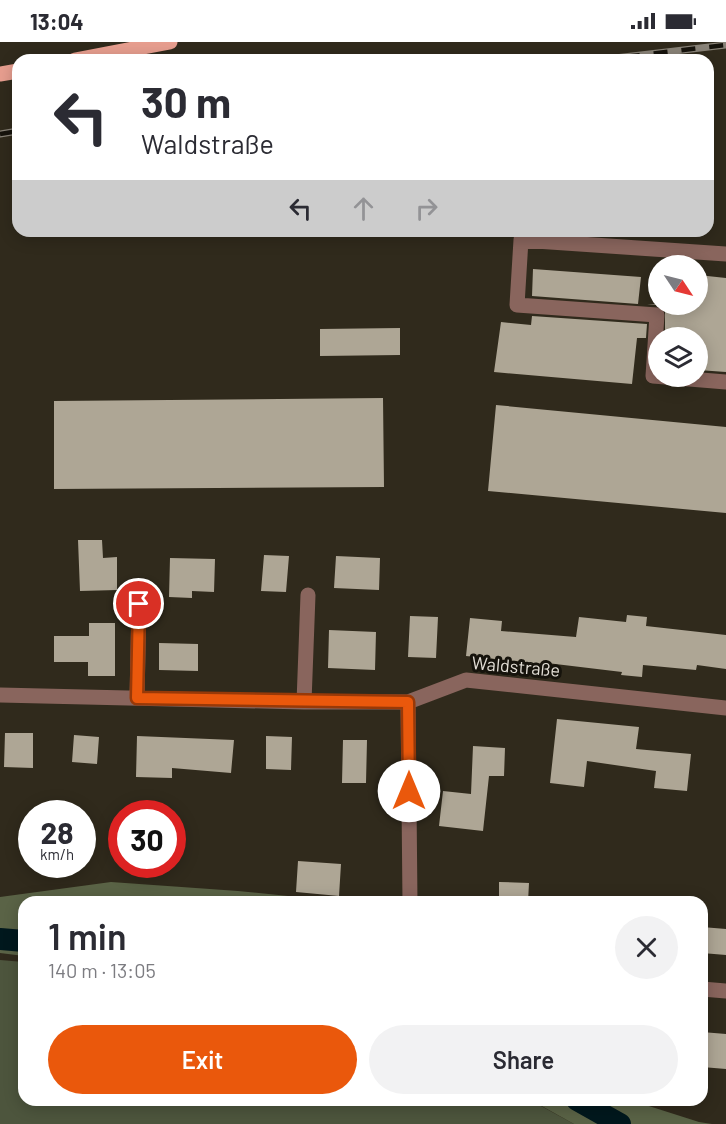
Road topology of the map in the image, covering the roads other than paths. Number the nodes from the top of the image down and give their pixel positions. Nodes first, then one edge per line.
1 (170, 42) edge
2 (107, 54) edge
3 (726, 254) edge
4 (708, 255) edge
5 (648, 256) edge
6 (648, 308) edge
7 (657, 315) edge
8 (726, 382) edge
9 (308, 596) dead end
10 (139, 604) dead end
11 (0, 695) edge
12 (137, 698) junction
13 (304, 702) junction
14 (408, 702) junction
15 (726, 708) edge
16 (410, 896) edge
17 (708, 990) edge
18 (726, 991) edge

1 - 2 main road
3 - 4 street
5 - 6 street
7 - 8 street
9 - 13 street
10 - 12 street
11 - 12 street, Waldstraße
12 - 13 street, Waldstraße
13 - 14 street, Waldstraße
14 - 15 street, Waldstraße
14 - 16 street
17 - 18 street

